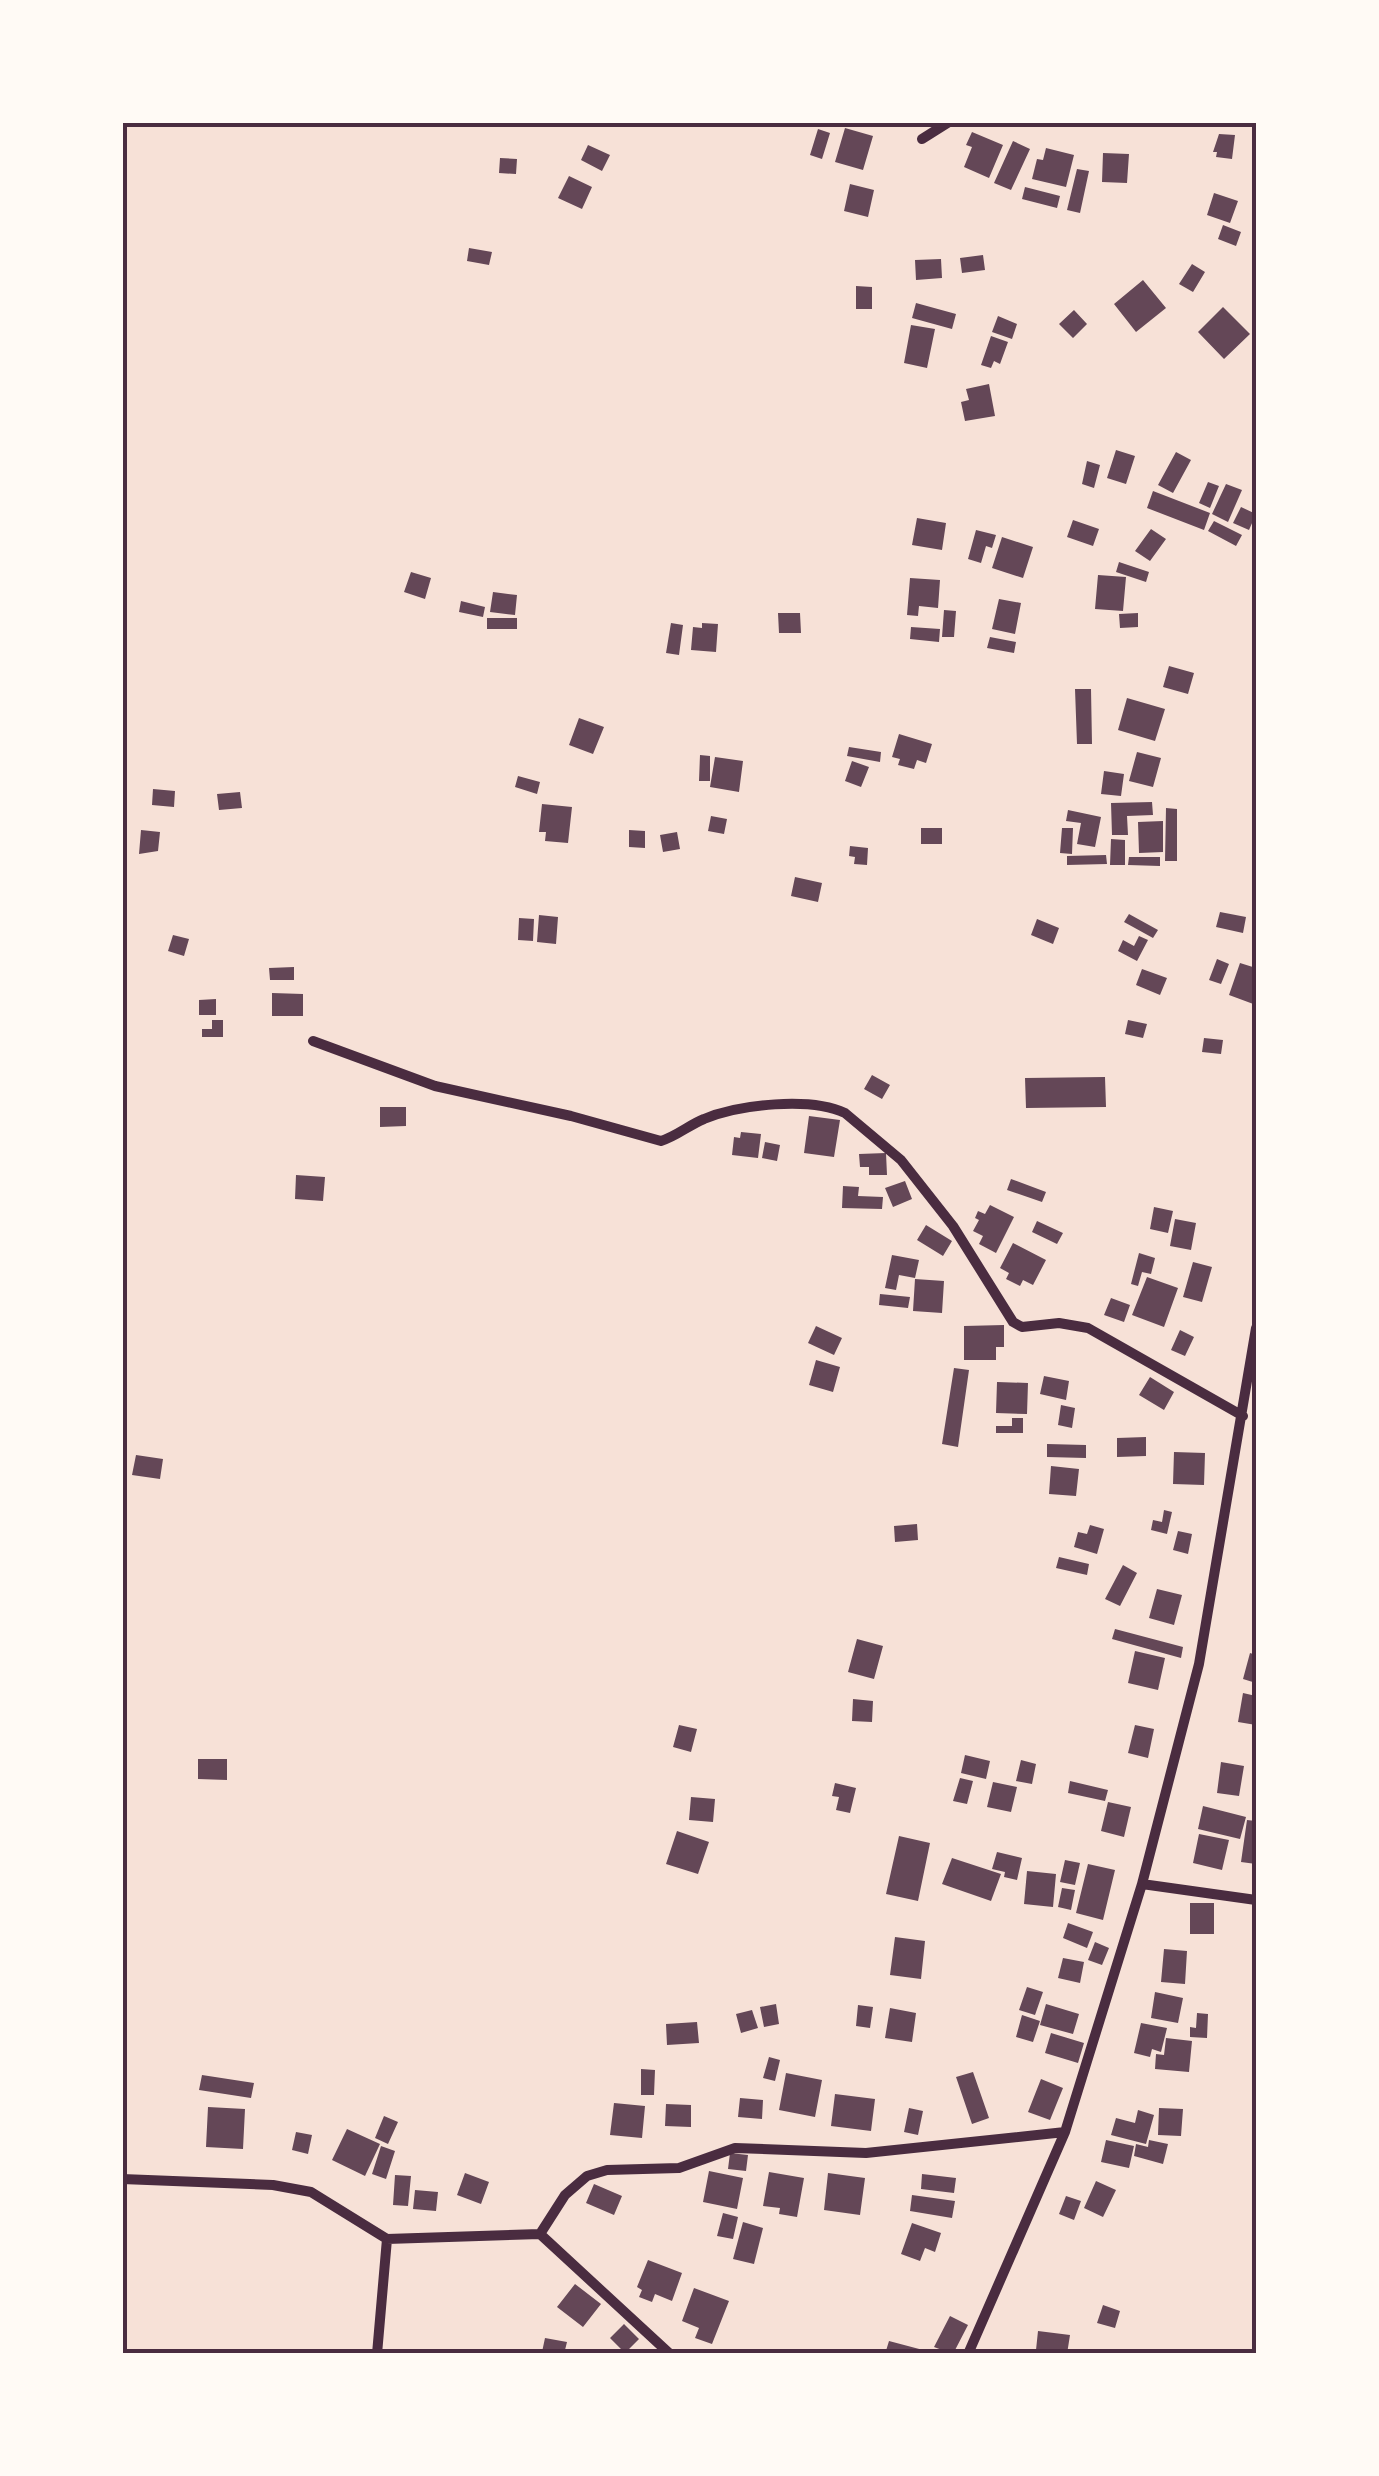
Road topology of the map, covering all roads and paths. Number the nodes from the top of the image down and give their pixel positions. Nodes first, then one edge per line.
1 (949, 122) edge
2 (922, 139) dead end
3 (313, 1041) dead end
4 (1256, 1328) edge
5 (1243, 1416) junction
6 (1142, 1884) junction
7 (1256, 1900) edge
8 (1065, 2132) junction
9 (122, 2179) edge
10 (540, 2234) junction
11 (387, 2239) junction
12 (378, 2354) edge
13 (670, 2354) edge
14 (968, 2354) edge

1 - 2 street
3 - 5 street
4 - 5 street
5 - 6 street
6 - 7 street
6 - 8 street
8 - 10 street
8 - 14 street
9 - 11 street
10 - 11 street
10 - 13 street
11 - 12 street

